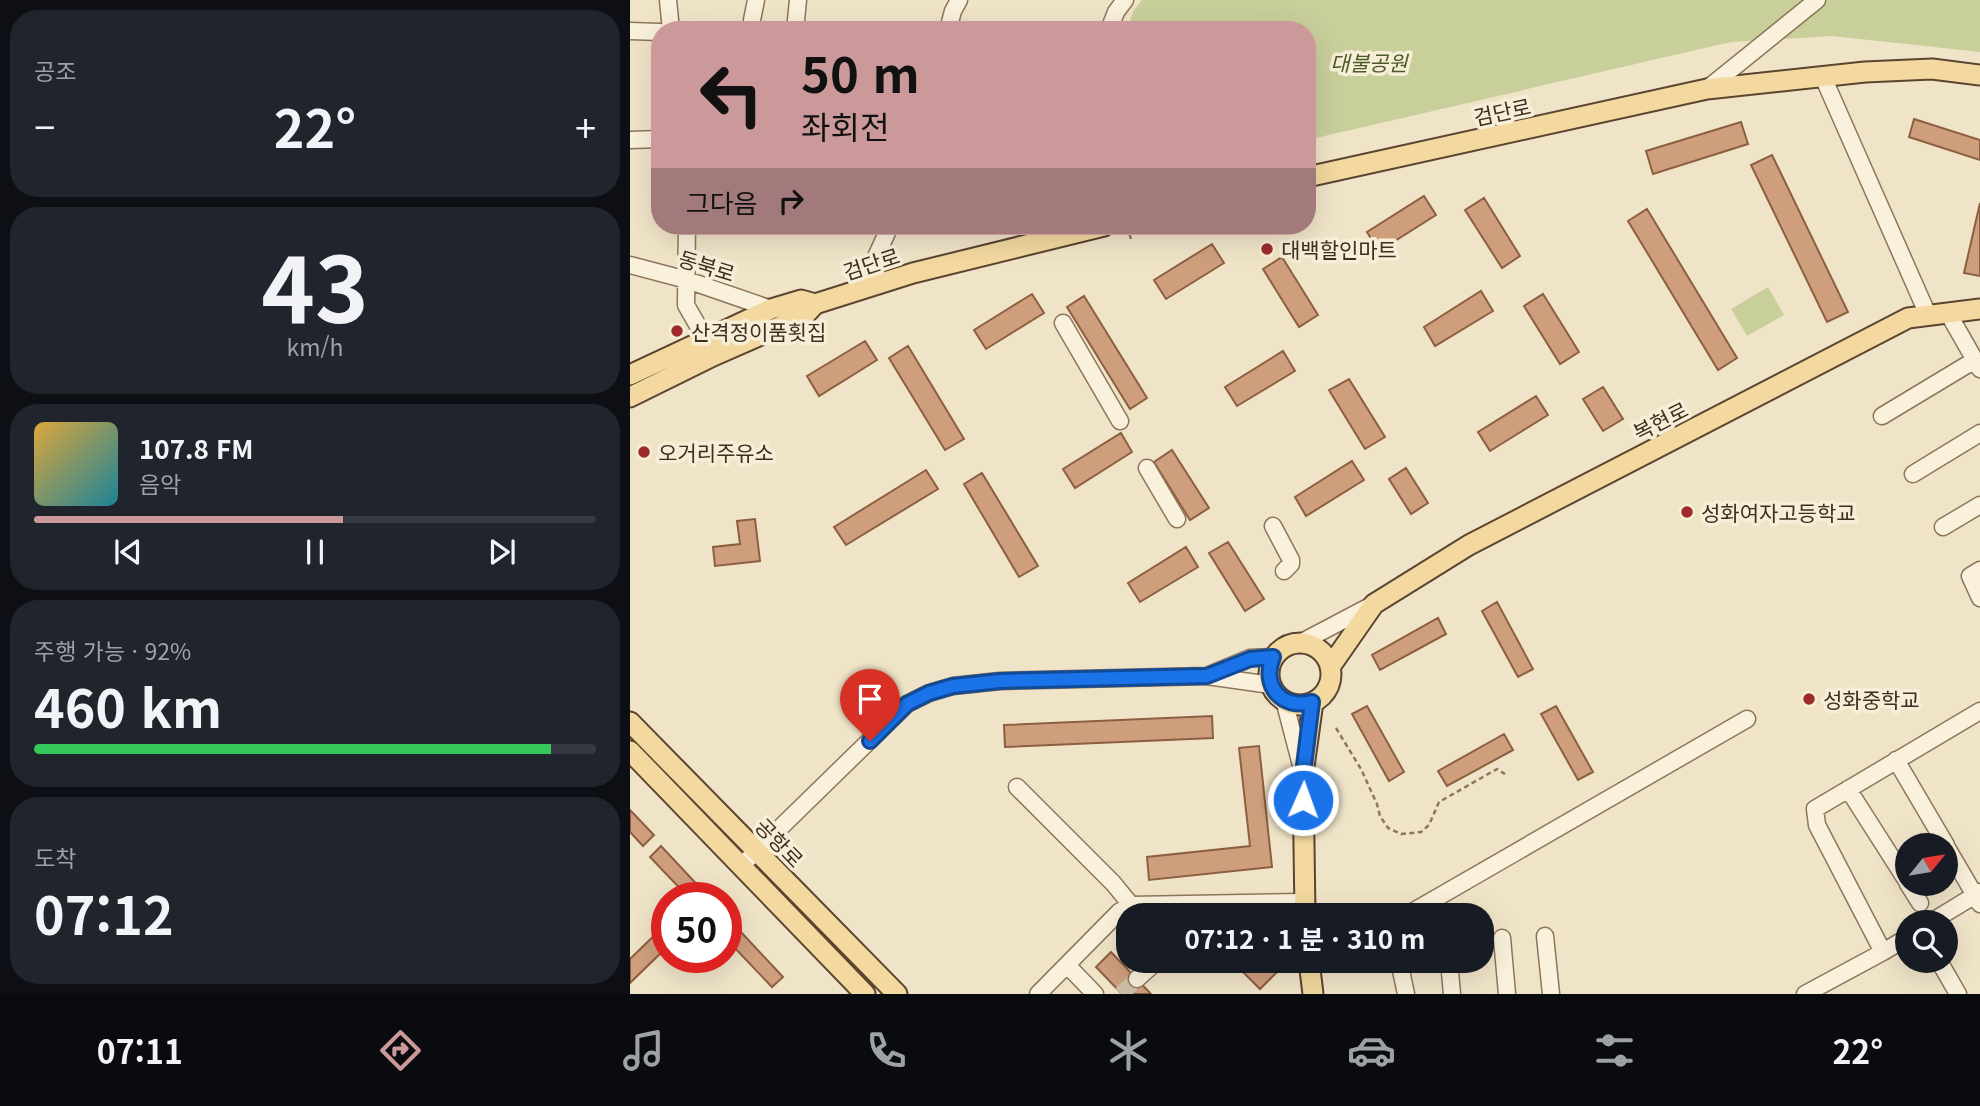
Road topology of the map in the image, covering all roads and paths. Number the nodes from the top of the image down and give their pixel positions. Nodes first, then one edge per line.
1 (668, 0) edge
2 (756, 0) edge
3 (799, 0) edge
4 (959, 0) edge
5 (1125, 0) edge
6 (1817, 0) edge
7 (752, 20) dead end
8 (670, 21) edge
9 (796, 21) edge
10 (950, 21) edge
11 (1112, 21) edge
12 (630, 30) edge
13 (651, 31) edge
14 (1980, 75) edge
15 (1823, 76) junction
16 (1707, 89) junction
17 (651, 139) edge
18 (630, 140) edge
19 (1316, 175) edge
20 (687, 235) edge
21 (886, 235) edge
22 (1041, 235) edge
23 (1130, 235) edge
24 (1131, 239) dead end
25 (630, 265) edge
26 (687, 280) junction
27 (861, 290) junction
28 (815, 304) junction
29 (771, 309) junction
30 (1980, 309) edge
31 (1948, 313) junction
32 (1928, 315) junction
33 (1063, 323) dead end
34 (706, 341) junction
35 (1978, 364) edge
36 (630, 375) edge
37 (630, 397) edge
38 (1882, 416) dead end
39 (1120, 421) dead end
40 (1980, 433) edge
41 (1147, 468) dead end
42 (1913, 474) dead end
43 (1980, 505) edge
44 (1177, 519) dead end
45 (1273, 526) dead end
46 (1943, 527) dead end
47 (1980, 570) edge
48 (1284, 571) dead end
49 (1980, 598) edge
50 (1374, 604) junction
51 (1300, 643) junction
52 (1273, 657) junction
53 (1330, 667) junction
54 (1207, 676) junction
55 (1278, 693) junction
56 (1312, 702) junction
57 (1980, 710) edge
58 (1747, 719) dead end
59 (630, 722) edge
60 (1336, 728) dead end
61 (630, 751) edge
62 (1896, 760) junction
63 (1303, 774) junction
64 (1505, 774) dead end
65 (1017, 787) dead end
66 (1848, 789) junction
67 (1939, 833) edge
68 (757, 852) junction
69 (1895, 863) edge
70 (1958, 864) edge
71 (741, 866) junction
72 (1916, 896) edge
73 (1978, 897) edge
74 (1129, 903) edge
75 (1304, 903) edge
76 (1428, 903) edge
77 (1920, 903) dead end
78 (1954, 910) edge
79 (1116, 915) edge
80 (1545, 936) dead end
81 (1502, 938) dead end
82 (1895, 945) edge
83 (1883, 952) junction
84 (1067, 965) junction
85 (1144, 973) edge
86 (1310, 973) edge
87 (1402, 973) edge
88 (1450, 973) edge
89 (1947, 973) edge
90 (1137, 979) tunnel mouth
91 (864, 994) edge
92 (897, 994) edge
93 (1038, 994) edge
94 (1095, 994) edge
95 (1313, 994) edge
96 (1406, 994) edge
97 (1452, 994) edge
98 (1507, 994) edge
99 (1551, 994) edge
100 (1805, 994) edge
101 (1958, 994) edge

1 - 8 street
2 - 7 street
3 - 9 street
4 - 10 street
5 - 11 street
6 - 16 street, 검단로
12 - 13 street
14 - 15 main road, 검단로
15 - 16 main road, 검단로
15 - 32 street
16 - 19 main road, 검단로
17 - 18 street
20 - 26 street
21 - 27 street
22 - 27 main road, 검단로
23 - 24 path
25 - 26 street, 동북로
26 - 29 street, 동북로
26 - 34 street
27 - 28 main road, 검단로
28 - 29 main road, 검단로
28 - 37 main road, 검단로
29 - 34 main road, 검단로
30 - 31 main road, 복현로
31 - 32 main road, 복현로
31 - 35 street
32 - 50 main road, 복현로
33 - 39 street
34 - 36 main road, 검단로
35 - 38 street
40 - 42 street
41 - 44 street
43 - 46 street
45 - 48 street
47 - 49 street
50 - 51 street
50 - 53 main road
51 - 52 main road
51 - 53 main road
52 - 54 street
52 - 55 main road
53 - 56 main road
54 - 55 street
54 - 68 street
55 - 56 main road
55 - 63 street
56 - 63 main road
57 - 62 street
58 - 76 street
59 - 68 main road, 공항로
60 - 64 path
61 - 71 main road
62 - 66 street
62 - 67 street
63 - 75 main road
65 - 74 street
66 - 69 street
66 - 83 street
68 - 71 street
68 - 92 main road, 공항로
70 - 73 street
71 - 91 main road
72 - 77 street
73 - 78 street
79 - 84 street
80 - 99 street
81 - 98 street
82 - 83 street
83 - 100 street
84 - 93 street
84 - 94 street
85 - 90 street
86 - 95 main road
87 - 96 street
88 - 97 street
89 - 101 street

